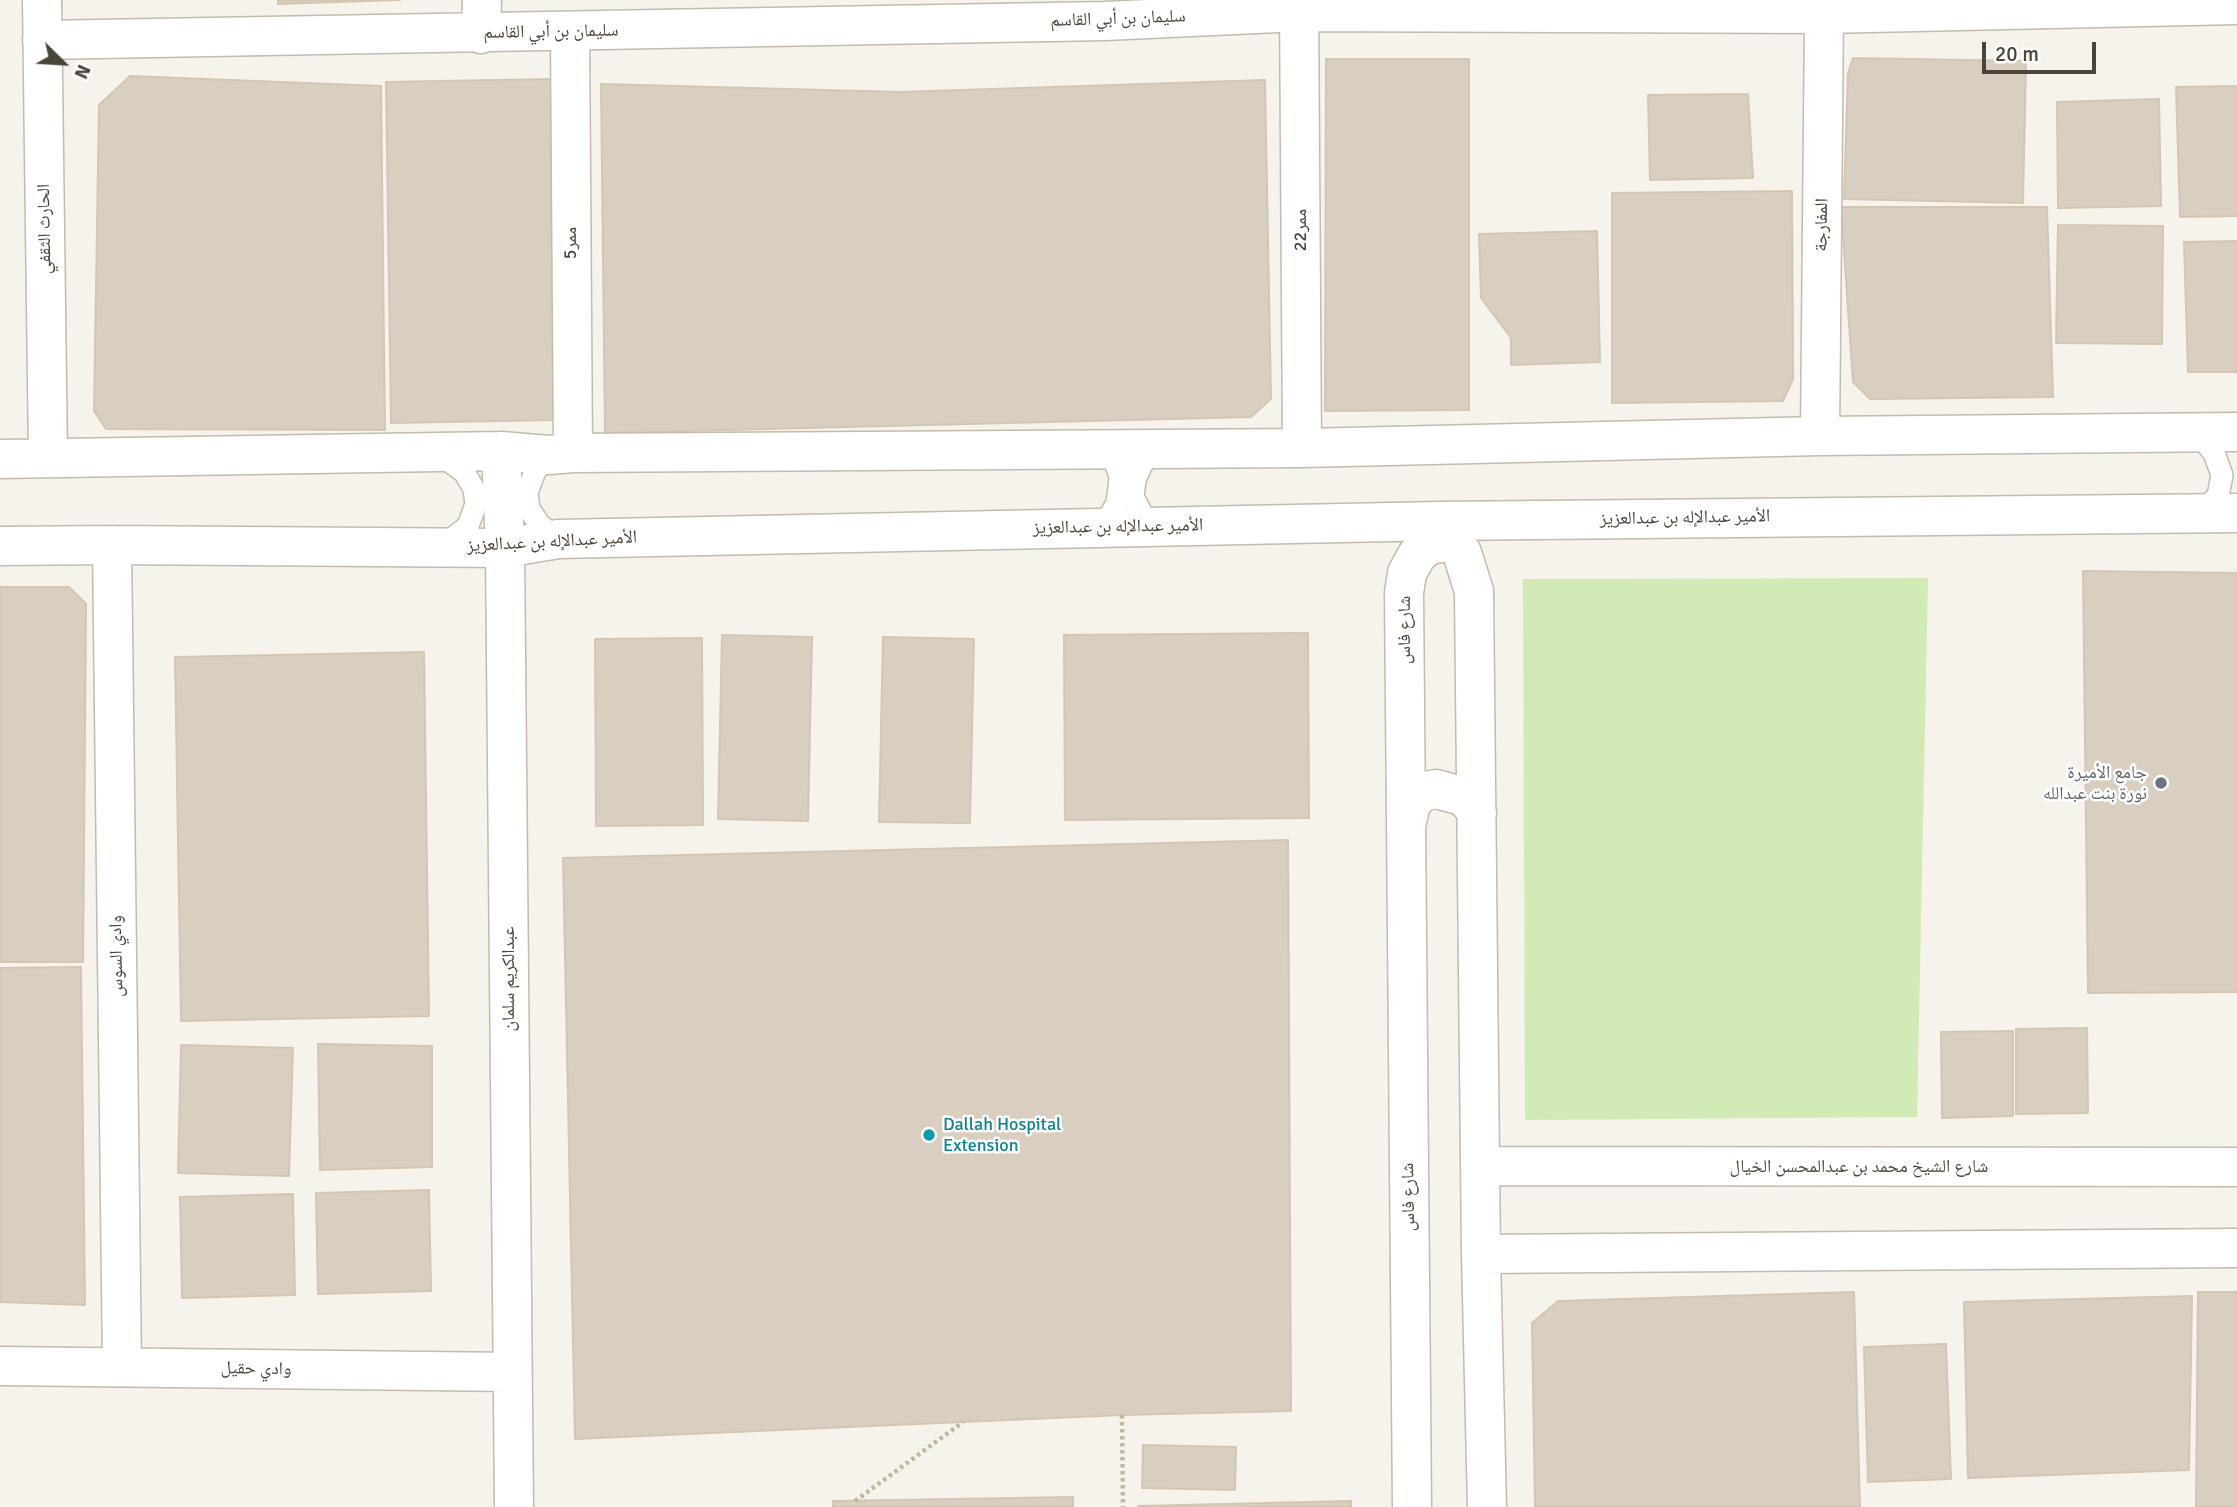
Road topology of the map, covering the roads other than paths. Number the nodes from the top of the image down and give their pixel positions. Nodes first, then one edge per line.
1 (42, 0) edge
2 (2041, 4) edge
3 (2237, 5) edge
4 (1299, 6) edge
5 (927, 11) edge
6 (1824, 14) junction
7 (482, 17) edge
8 (570, 32) junction
9 (41, 40) junction
10 (2188, 432) junction
11 (2237, 432) edge
12 (1820, 436) junction
13 (1302, 447) junction
14 (1158, 448) junction
15 (1101, 449) junction
16 (501, 452) junction
17 (437, 453) junction
18 (561, 454) junction
19 (48, 458) junction
20 (0, 459) edge
21 (2237, 513) edge
22 (2199, 514) junction
23 (1149, 527) junction
24 (1097, 528) junction
25 (558, 539) junction
26 (111, 545) junction
27 (0, 546) edge
28 (441, 548) junction
29 (505, 548) junction
30 (1477, 813) junction
31 (1406, 826) junction
32 (1480, 1166) junction
33 (1552, 1167) junction
34 (2237, 1167) edge
35 (2237, 1248) edge
36 (1481, 1254) junction
37 (1543, 1254) junction
38 (0, 1366) edge
39 (122, 1367) junction
40 (512, 1372) junction
41 (514, 1507) edge
42 (1412, 1507) edge
43 (1487, 1507) edge

1 - 9 street, الحارث الثقفي
2 - 3 street, سليمان بن أبي القاسم
2 - 6 street, سليمان بن أبي القاسم
4 - 5 street, سليمان بن أبي القاسم
4 - 6 street, سليمان بن أبي القاسم
4 - 13 street, ممر22
5 - 8 street, سليمان بن أبي القاسم
6 - 12 street, المفارجة
7 - 8 street, سليمان بن أبي القاسم
7 - 9 street, سليمان بن أبي القاسم
8 - 18 street, ممر5
9 - 19 street, الحارث الثقفي
10 - 11 street
10 - 12 street
10 - 22 lane
12 - 13 street
13 - 14 street
14 - 15 street
14 - 23 lane
15 - 18 street
15 - 24 lane
16 - 17 street
16 - 18 street
16 - 29 street, عبدالكريم سلمان
17 - 19 street
17 - 28 lane
18 - 25 lane
19 - 20 street
21 - 22 street, الأمير عبدالإله بن عبدالعزيز
22 - 23 street, الأمير عبدالإله بن عبدالعزيز
23 - 24 street, الأمير عبدالإله بن عبدالعزيز
24 - 25 street, الأمير عبدالإله بن عبدالعزيز
25 - 29 street, الأمير عبدالإله بن عبدالعزيز
26 - 27 street, الأمير عبدالإله بن عبدالعزيز
26 - 28 street, الأمير عبدالإله بن عبدالعزيز
26 - 39 street, وادي السوس
28 - 29 street, الأمير عبدالإله بن عبدالعزيز
29 - 40 street, عبدالكريم سلمان
30 - 31 street
30 - 31 street, شارع فاس
30 - 32 street, شارع فاس
31 - 42 street, شارع فاس
32 - 33 street, شارع الشيخ محمد بن عبدالمحسن الخيال
32 - 36 street, شارع فاس
33 - 34 street, شارع الشيخ محمد بن عبدالمحسن الخيال
33 - 37 street
35 - 37 street
36 - 37 street
36 - 43 street, شارع فاس
38 - 39 street, وادي حقيل
39 - 40 street, وادي حقيل
40 - 41 street, عبدالكريم سلمان

